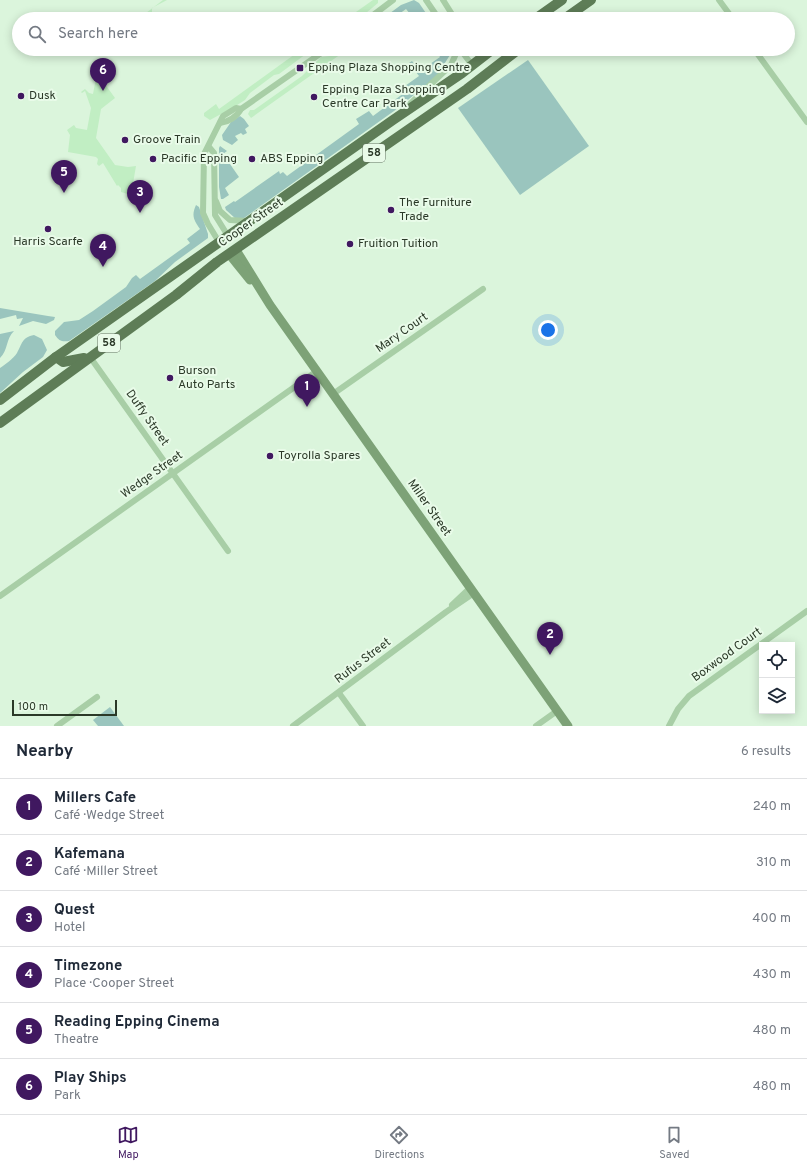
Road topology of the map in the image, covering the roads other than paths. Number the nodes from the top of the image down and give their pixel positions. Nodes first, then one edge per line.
1 (393, 0) edge
2 (426, 0) edge
3 (443, 0) edge
4 (562, 0) edge
5 (591, 0) edge
6 (719, 0) edge
7 (377, 12) edge
8 (434, 12) edge
9 (451, 12) edge
10 (545, 12) edge
11 (574, 12) edge
12 (728, 12) edge
13 (317, 56) edge
14 (456, 56) edge
15 (465, 56) edge
16 (484, 56) edge
17 (509, 56) edge
18 (759, 56) edge
19 (481, 58) junction
20 (472, 65) junction
21 (489, 70) junction
22 (481, 78) junction
23 (393, 120) junction
24 (807, 122) edge
25 (209, 147) junction
26 (215, 199) junction
27 (249, 221) junction
28 (224, 239) junction
29 (232, 252) junction
30 (483, 289) dead end
31 (90, 356) junction
32 (56, 357) junction
33 (317, 372) junction
34 (333, 394) junction
35 (0, 400) edge
36 (0, 423) edge
37 (173, 473) junction
38 (228, 551) dead end
39 (472, 590) junction
40 (0, 596) edge
41 (807, 611) edge
42 (339, 693) junction
43 (97, 697) dead end
44 (557, 711) junction
45 (57, 726) edge
46 (294, 726) edge
47 (363, 726) edge
48 (536, 726) edge
49 (568, 726) edge
50 (669, 726) edge

1 - 7 street
2 - 8 street
3 - 9 street
4 - 10 main road
5 - 11 main road
6 - 12 street
13 - 25 street
14 - 23 street
15 - 20 street
16 - 19 main road, Cooper Street / 58
17 - 21 main road, Cooper Street / 58
18 - 24 street
19 - 20 main road, Cooper Street / 58
19 - 21 main road
20 - 22 main road
20 - 23 main road, Cooper Street / 58
21 - 22 main road, Cooper Street / 58
22 - 29 main road, Cooper Street / 58
23 - 27 main road, Cooper Street / 58
25 - 26 street
25 - 28 street
26 - 27 street
26 - 28 street
27 - 28 main road, Cooper Street / 58
28 - 29 main road
28 - 32 main road, Cooper Street / 58
29 - 31 main road, Cooper Street / 58
29 - 33 street, Miller Street
30 - 34 street, Mary Court
31 - 32 main road
31 - 36 main road, Cooper Street / 58
31 - 37 street, Duffy Street
32 - 35 main road, Cooper Street / 58
33 - 34 street, Miller Street
33 - 37 street, Wedge Street
34 - 39 street, Miller Street
37 - 38 street, Duffy Street
37 - 40 street, Wedge Street
39 - 42 street, Rufus Street
39 - 44 street, Miller Street
41 - 50 street, Boxwood Court
42 - 46 street, Rufus Street
42 - 47 street
43 - 45 street
44 - 48 street
44 - 49 street, Miller Street

